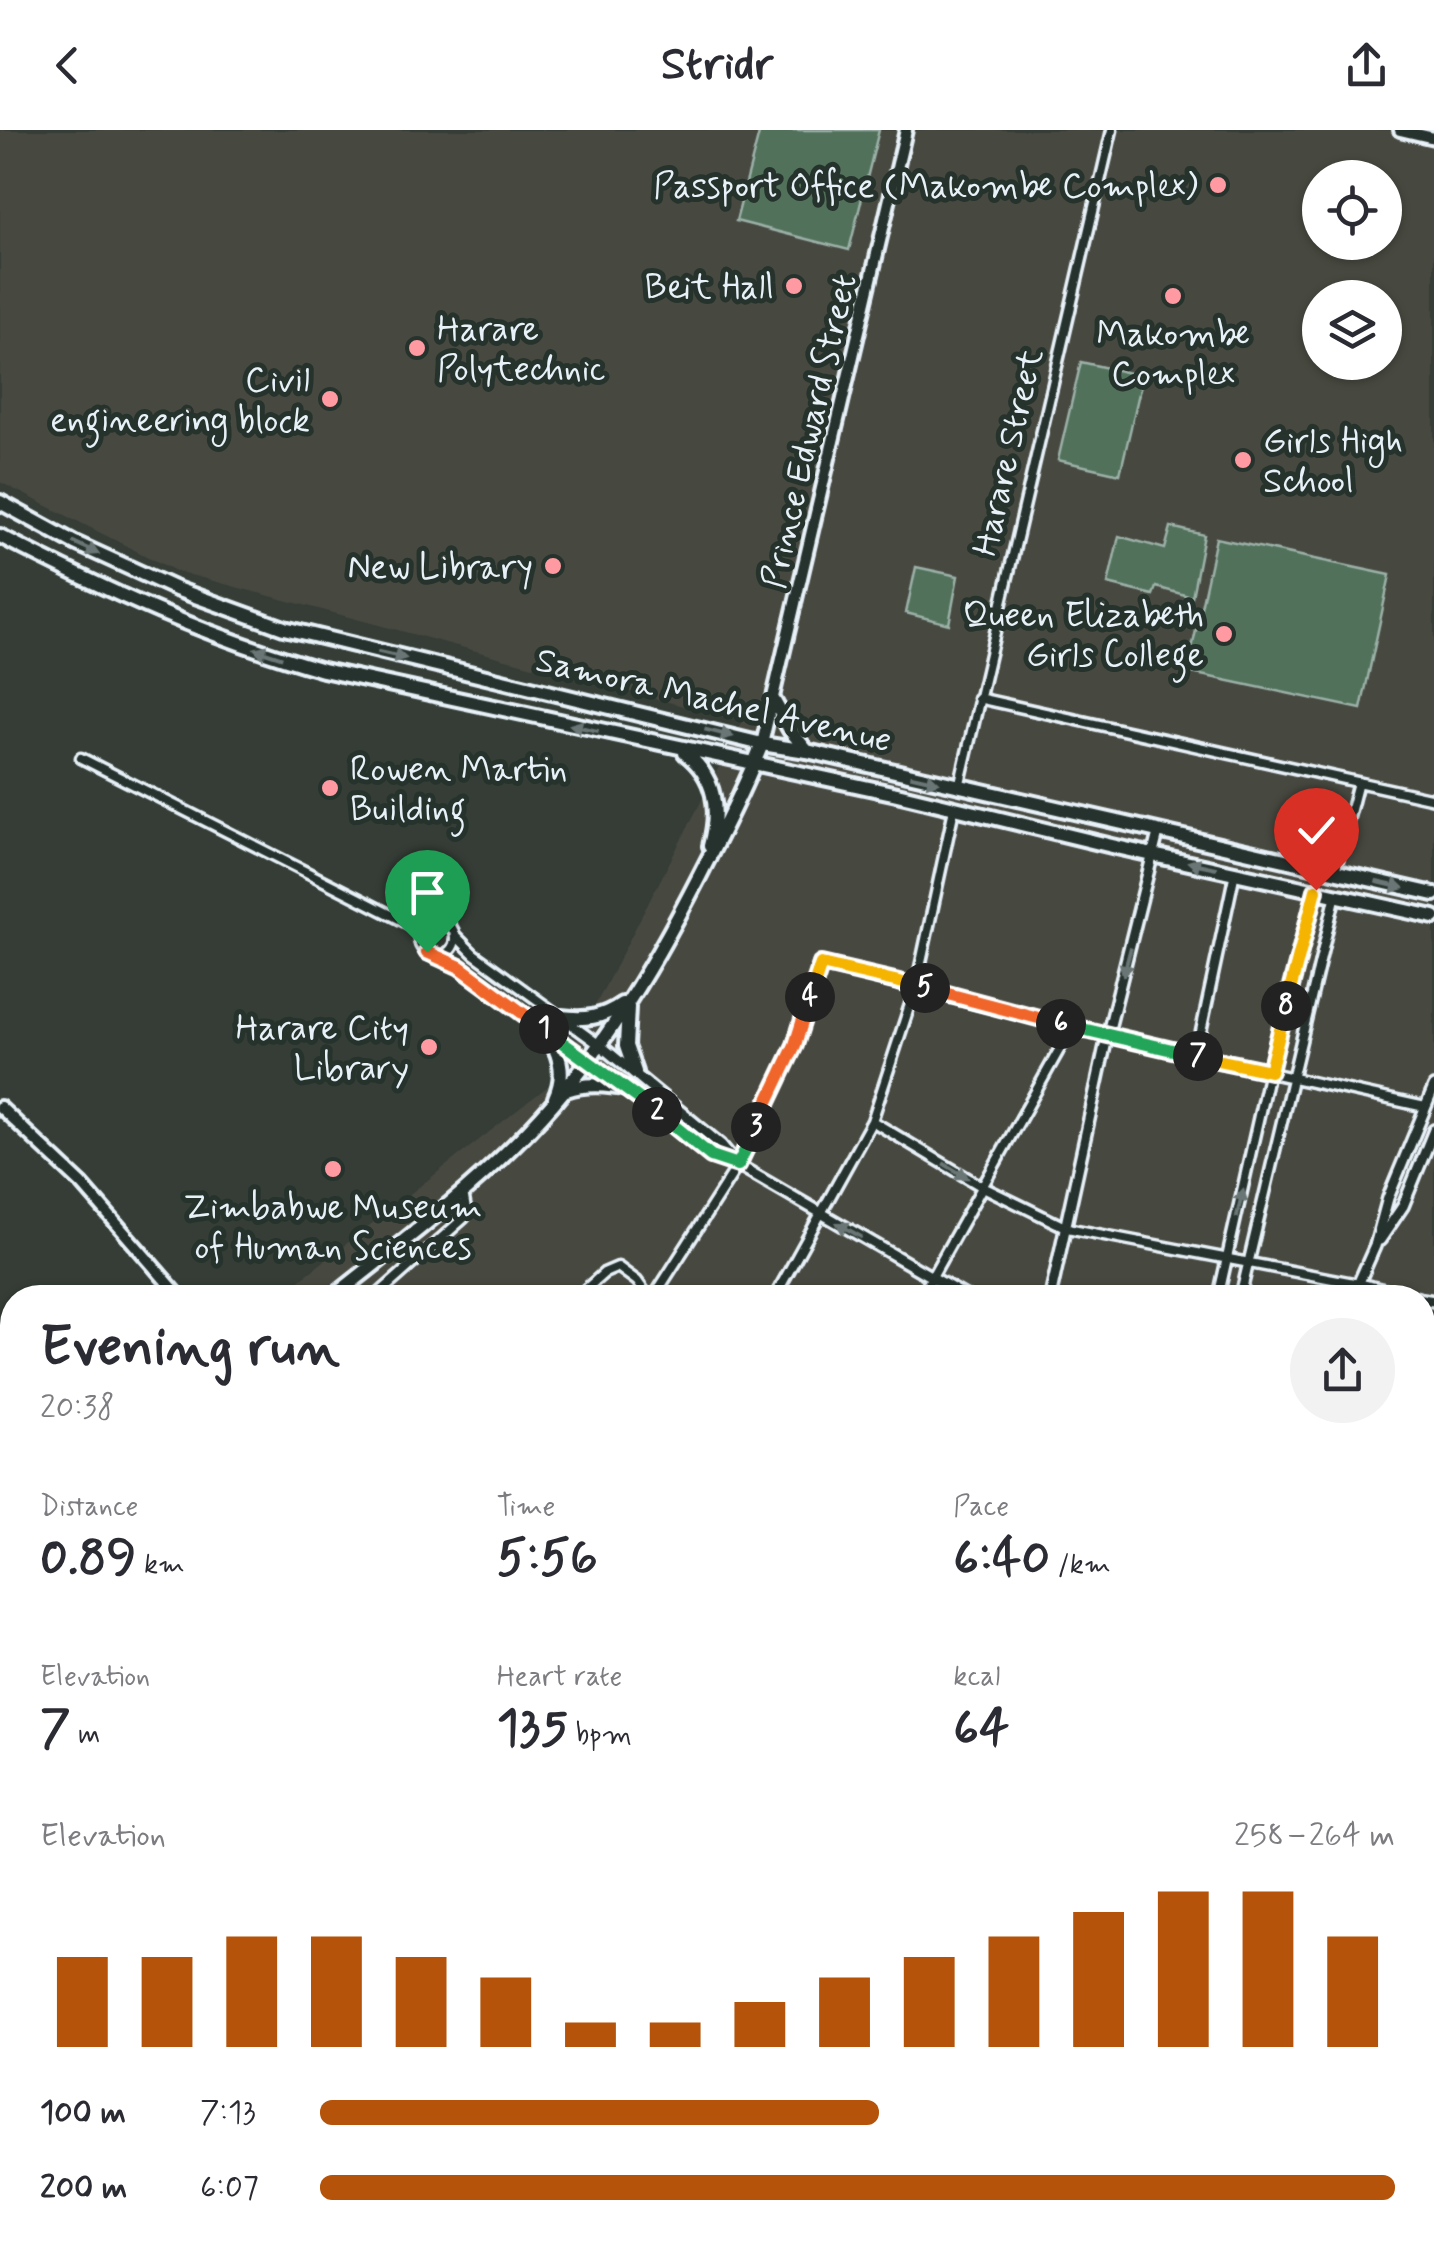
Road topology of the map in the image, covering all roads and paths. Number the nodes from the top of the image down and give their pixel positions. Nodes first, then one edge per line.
1 (906, 130) edge
2 (1112, 130) edge
3 (1400, 130) edge
4 (1434, 138) edge
5 (0, 502) edge
6 (0, 536) edge
7 (978, 698) junction
8 (774, 701) junction
9 (762, 744) junction
10 (679, 748) junction
11 (807, 751) junction
12 (81, 758) dead end
13 (754, 765) junction
14 (1358, 782) junction
15 (959, 787) junction
16 (1434, 799) edge
17 (954, 809) junction
18 (1158, 833) junction
19 (1153, 854) junction
20 (705, 865) junction
21 (1235, 872) junction
22 (1335, 872) junction
23 (1316, 890) junction
24 (1336, 894) junction
25 (1434, 894) edge
26 (1434, 917) edge
27 (421, 930) junction
28 (455, 935) junction
29 (438, 956) junction
30 (916, 986) junction
31 (628, 1000) junction
32 (561, 1018) junction
33 (1072, 1027) junction
34 (544, 1029) junction
35 (1108, 1037) junction
36 (600, 1046) junction
37 (1196, 1056) junction
38 (589, 1062) junction
39 (1270, 1071) junction
40 (634, 1072) junction
41 (1292, 1076) junction
42 (1434, 1087) edge
43 (628, 1089) junction
44 (565, 1091) junction
45 (552, 1104) junction
46 (0, 1107) edge
47 (1425, 1107) junction
48 (872, 1121) junction
49 (1434, 1130) edge
50 (738, 1165) junction
51 (981, 1186) junction
52 (463, 1192) junction
53 (820, 1214) junction
54 (1067, 1228) junction
55 (1375, 1246) junction
56 (1227, 1258) junction
57 (1248, 1262) junction
58 (932, 1276) junction
59 (1359, 1284) junction
60 (169, 1285) edge
61 (348, 1285) edge
62 (389, 1285) edge
63 (591, 1285) edge
64 (640, 1285) edge
65 (660, 1285) edge
66 (781, 1285) edge
67 (927, 1285) edge
68 (947, 1285) edge
69 (1053, 1285) edge
70 (1221, 1285) edge
71 (1243, 1285) edge
72 (1363, 1285) edge

1 - 8 main road, Prince Edward Street
2 - 7 street, Harare Street
3 - 4 main road
5 -> 9 highway, Samora Machel Avenue
10 -> 6 highway, Samora Machel Avenue
7 - 14 street
7 - 15 street, Harare Street
8 - 9 main road, Prince Edward Street
8 - 11 highway
9 - 11 highway, Samora Machel Avenue
9 - 13 highway
10 - 13 highway, Samora Machel Avenue
10 - 20 highway
11 -> 15 highway, Samora Machel Avenue
12 - 27 street
13 - 17 highway, Samora Machel Avenue
13 - 20 highway
14 - 16 street
14 - 22 street
15 - 18 highway, Samora Machel Avenue
17 - 19 highway, Samora Machel Avenue
17 - 30 street
18 - 19 street
18 - 22 highway, Samora Machel Avenue
21 -> 19 highway, Samora Machel Avenue
19 -> 35 street
20 - 31 highway
21 - 23 highway, Samora Machel Avenue
21 - 37 street
22 -> 25 highway, Samora Machel Avenue
23 - 24 highway, Samora Machel Avenue
23 - 39 street
24 - 26 highway, Samora Machel Avenue
24 - 41 street
27 - 28 street
27 - 29 street
28 - 29 street
28 - 32 street
29 - 34 street
30 - 33 street
30 - 48 street
30 - 50 street
31 - 32 highway
31 - 36 highway
31 - 40 highway
32 - 36 street
33 - 35 street
33 - 51 street
34 - 38 street
34 - 45 highway
35 - 37 street
35 - 54 street
36 - 38 highway
36 - 40 street
37 - 39 street
38 - 43 street
38 - 44 highway
39 - 41 street
56 -> 39 street
40 - 50 street
41 - 47 street
41 - 57 street
42 - 47 street
43 - 44 highway
43 - 50 street
44 - 45 highway
45 - 52 highway
46 - 60 main road
47 - 55 street
48 -> 51 street
48 - 53 street
49 - 55 street
50 - 53 street
50 - 65 street
51 - 54 street
51 - 58 street
52 - 61 highway
52 - 62 street
58 -> 53 street
53 - 66 street
54 - 56 street
54 - 69 street
55 - 59 street
56 - 57 street
56 - 70 street
57 - 59 street
57 - 71 street
58 - 67 street
58 - 68 street
59 - 72 street
63 - 64 street

